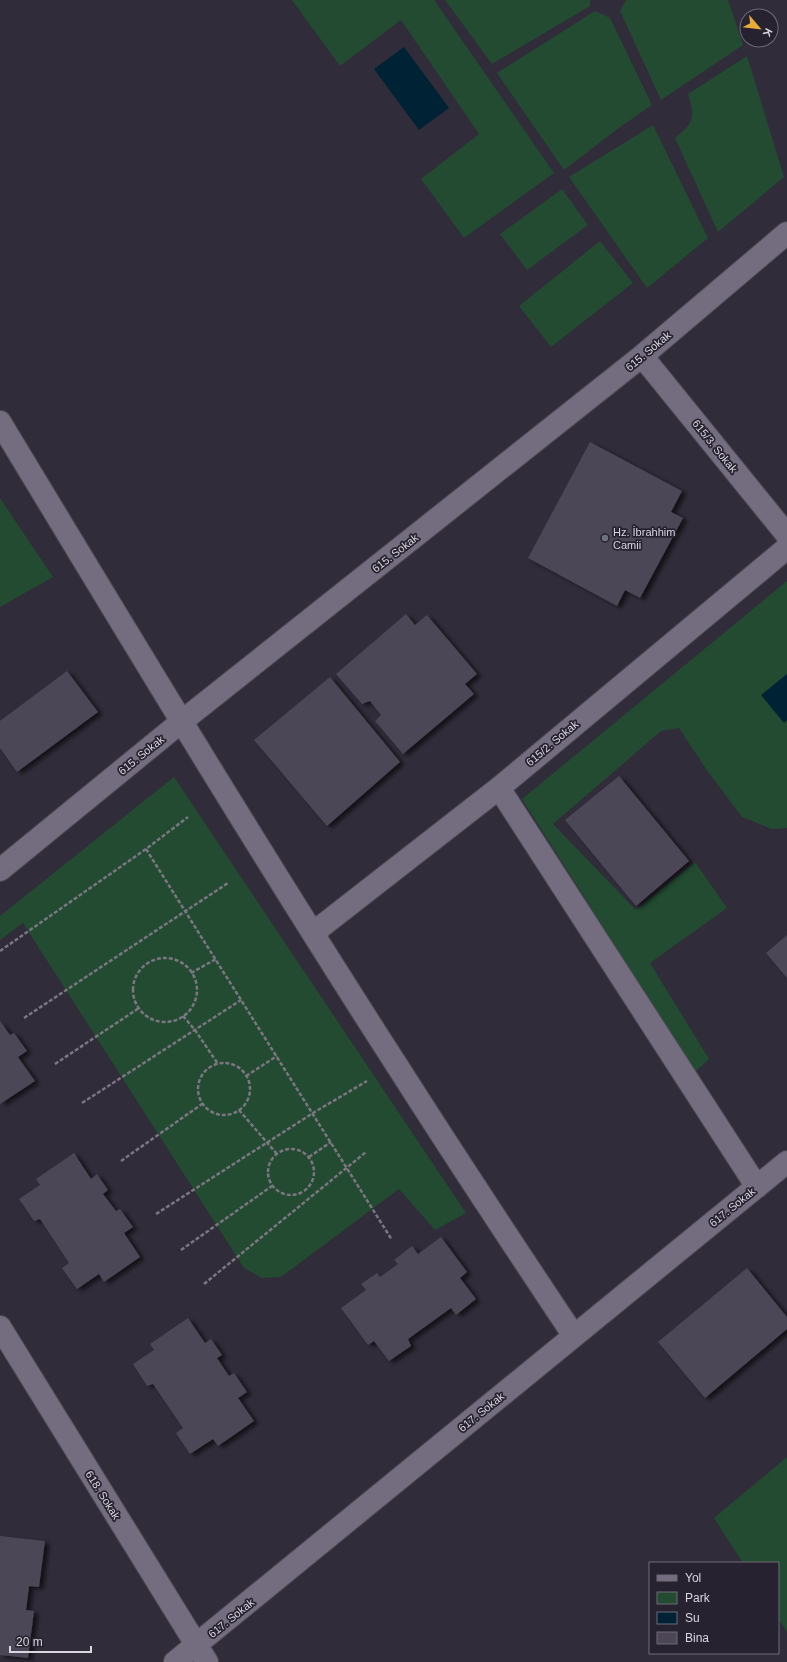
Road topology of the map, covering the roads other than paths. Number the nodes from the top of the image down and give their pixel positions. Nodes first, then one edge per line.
1 (787, 234) edge
2 (642, 356) junction
3 (0, 422) edge
4 (787, 535) edge
5 (787, 548) edge
6 (181, 722) junction
7 (499, 788) junction
8 (0, 870) edge
9 (313, 933) junction
10 (787, 1162) edge
11 (757, 1187) junction
12 (0, 1327) edge
13 (574, 1336) junction
14 (201, 1654) edge
15 (175, 1662) edge

1 - 2 street, 615. Sokak
2 - 4 street, 615/3. Sokak
2 - 6 street, 615. Sokak
3 - 6 street
5 - 7 street, 615/2. Sokak
6 - 8 street, 615. Sokak
6 - 9 street
7 - 9 street, 615/2. Sokak
7 - 11 street
9 - 13 street
10 - 11 street, 617. Sokak
11 - 13 street, 617. Sokak
12 - 14 street, 618. Sokak
13 - 14 street, 617. Sokak
14 - 15 street, 617. Sokak

